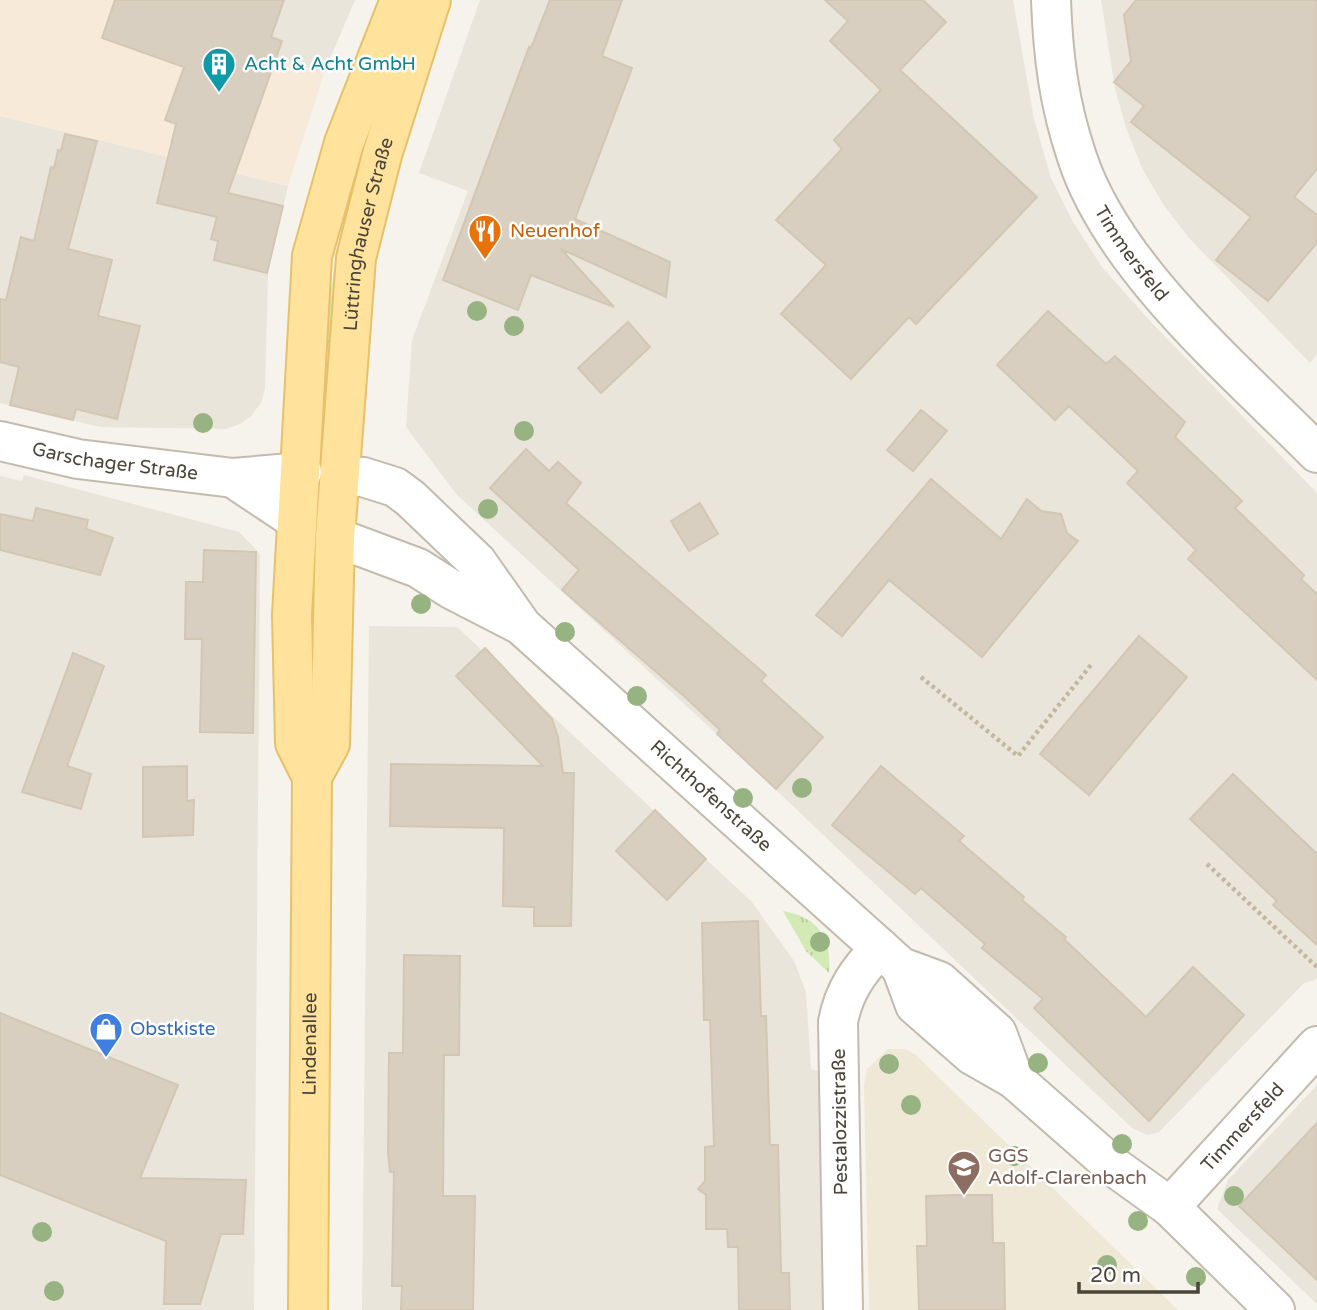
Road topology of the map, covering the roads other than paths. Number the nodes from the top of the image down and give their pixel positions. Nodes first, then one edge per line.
1 (400, 0) edge
2 (431, 0) edge
3 (1051, 0) edge
4 (0, 442) edge
5 (1317, 453) edge
6 (302, 472) junction
7 (340, 476) junction
8 (233, 478) junction
9 (296, 520) junction
10 (335, 537) junction
11 (523, 626) junction
12 (312, 777) junction
13 (891, 958) junction
14 (1317, 1046) edge
15 (1170, 1207) junction
16 (309, 1310) edge
17 (843, 1310) edge
18 (1275, 1310) edge

1 - 6 main road, Lüttringhauser Straße
2 - 7 main road, Lüttringhauser Straße
3 - 5 street, Timmersfeld
4 - 8 street, Garschager Straße
6 - 7 main road
6 - 8 street, Garschager Straße
6 - 9 main road, Lüttringhauser Straße
7 - 10 main road, Lüttringhauser Straße
7 - 11 street, Richthofenstraße
8 - 9 street, Garschager Straße
9 - 10 main road
9 - 12 main road, Lindenallee
10 - 11 street, Richthofenstraße
10 - 12 main road, Lindenallee
11 - 13 street, Richthofenstraße
12 - 16 main road, Lindenallee
13 - 15 street, Richthofenstraße
13 - 17 street, Pestalozzistraße
14 - 15 street, Timmersfeld
15 - 18 street, Richthofenstraße

